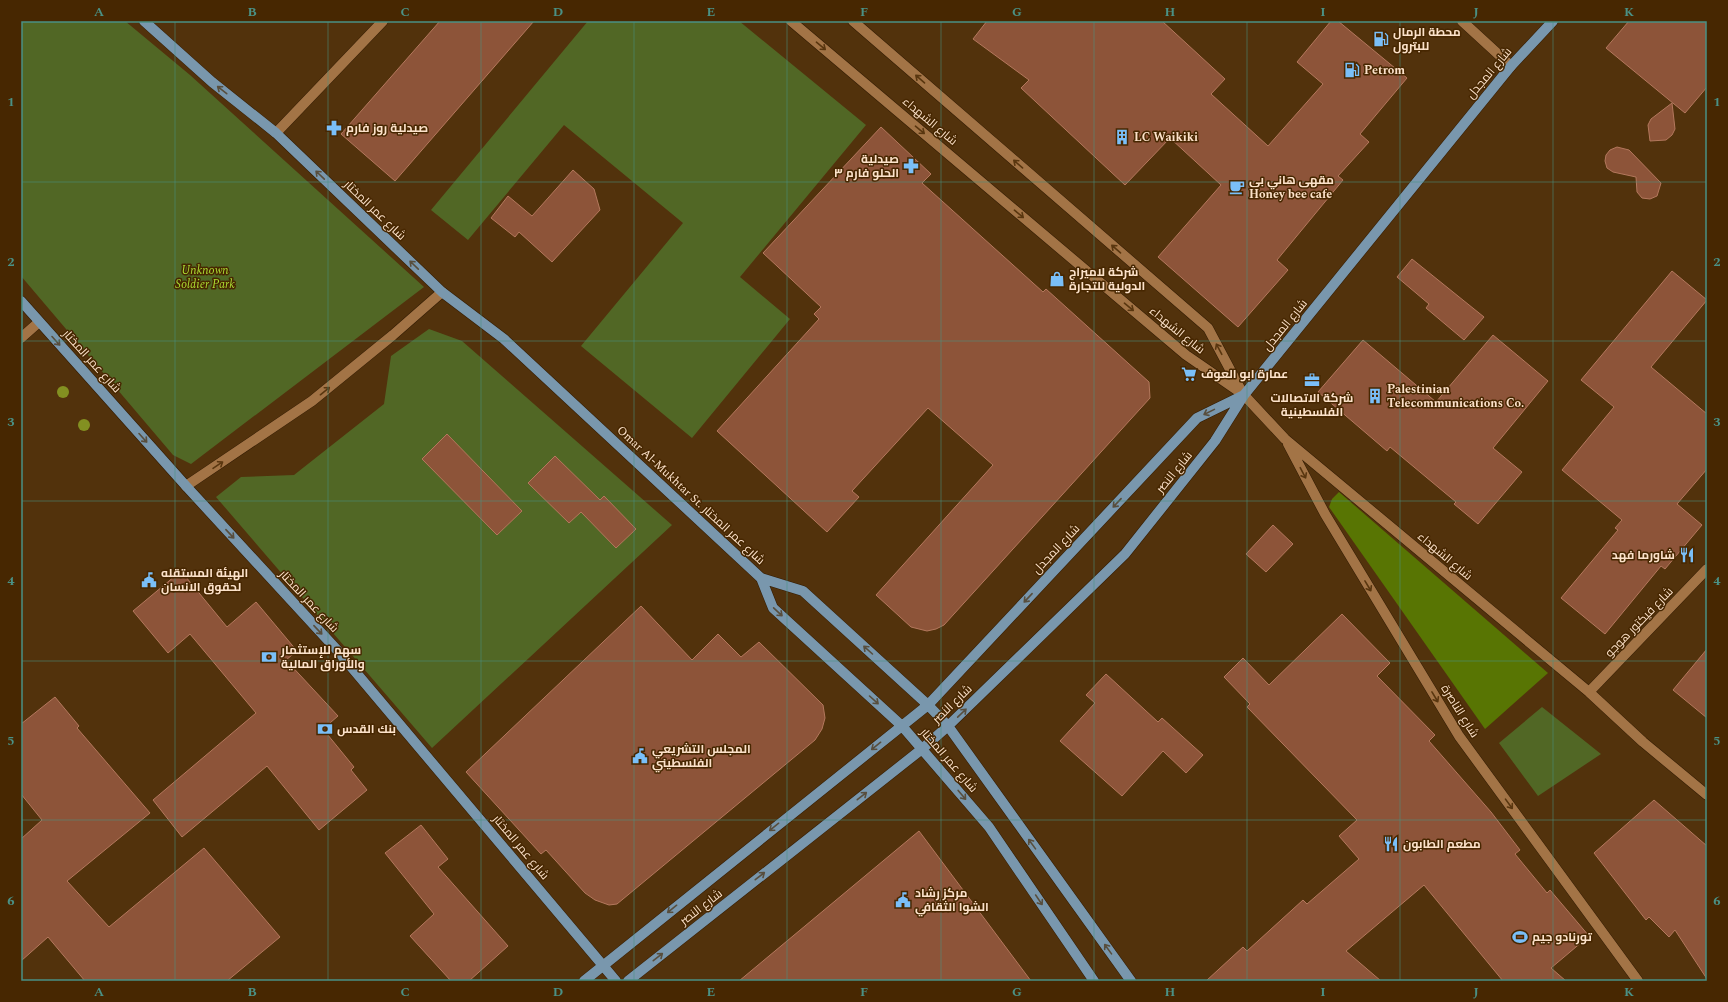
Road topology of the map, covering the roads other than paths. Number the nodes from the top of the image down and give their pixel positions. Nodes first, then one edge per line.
1 (144, 21) edge
2 (383, 21) edge
3 (791, 21) edge
4 (853, 21) edge
5 (1462, 21) edge
6 (1553, 21) edge
7 (1511, 66) junction
8 (276, 133) junction
9 (442, 292) junction
10 (21, 301) edge
11 (39, 322) junction
12 (21, 338) edge
13 (1244, 395) junction
14 (1285, 439) junction
15 (186, 486) junction
16 (1707, 570) edge
17 (761, 578) junction
18 (1589, 692) junction
19 (928, 705) junction
20 (902, 726) junction
21 (948, 726) junction
22 (922, 749) junction
23 (1707, 794) edge
24 (603, 964) junction
25 (584, 981) edge
26 (616, 981) edge
27 (628, 981) edge
28 (1094, 981) edge
29 (1131, 981) edge
30 (1638, 981) edge

8 -> 1 main road, شارع عمر المختار
2 - 8 street
3 -> 13 street, شارع الشهداء
13 -> 4 street, شارع الشهداء
5 - 7 street
6 - 7 main road, شارع المجدل
7 - 13 main road, شارع المجدل
9 -> 8 main road, شارع عمر المختار
15 -> 9 street
9 - 17 main road, Omar Al-Mukhtar St. شارع عمر المختار
10 - 11 main road, شارع عمر المختار
11 - 12 street
11 -> 15 main road, شارع عمر المختار
13 - 14 street
13 -> 19 main road, شارع المجدل
21 -> 13 main road, شارع النصر
14 - 18 street, شارع الشهداء
14 -> 30 street, شارع الناصرة
15 -> 24 main road, شارع عمر المختار
16 - 18 street, شارع فيكتور هوجو
19 -> 17 main road, Omar Al-Mukhtar St. شارع عمر المختار
17 -> 20 main road, شارع عمر المختار
18 - 23 street, شارع الشهداء
19 - 20 main road, شارع النصر
19 - 21 main road, شارع عمر المختار
20 - 22 main road, شارع عمر المختار
20 -> 24 main road, شارع النصر
21 - 22 main road, شارع النصر
29 -> 21 main road, شارع عمر المختار
27 -> 22 main road, شارع النصر
22 -> 28 main road, شارع عمر المختار
24 - 25 main road, شارع النصر
24 - 26 main road, شارع عمر المختار

